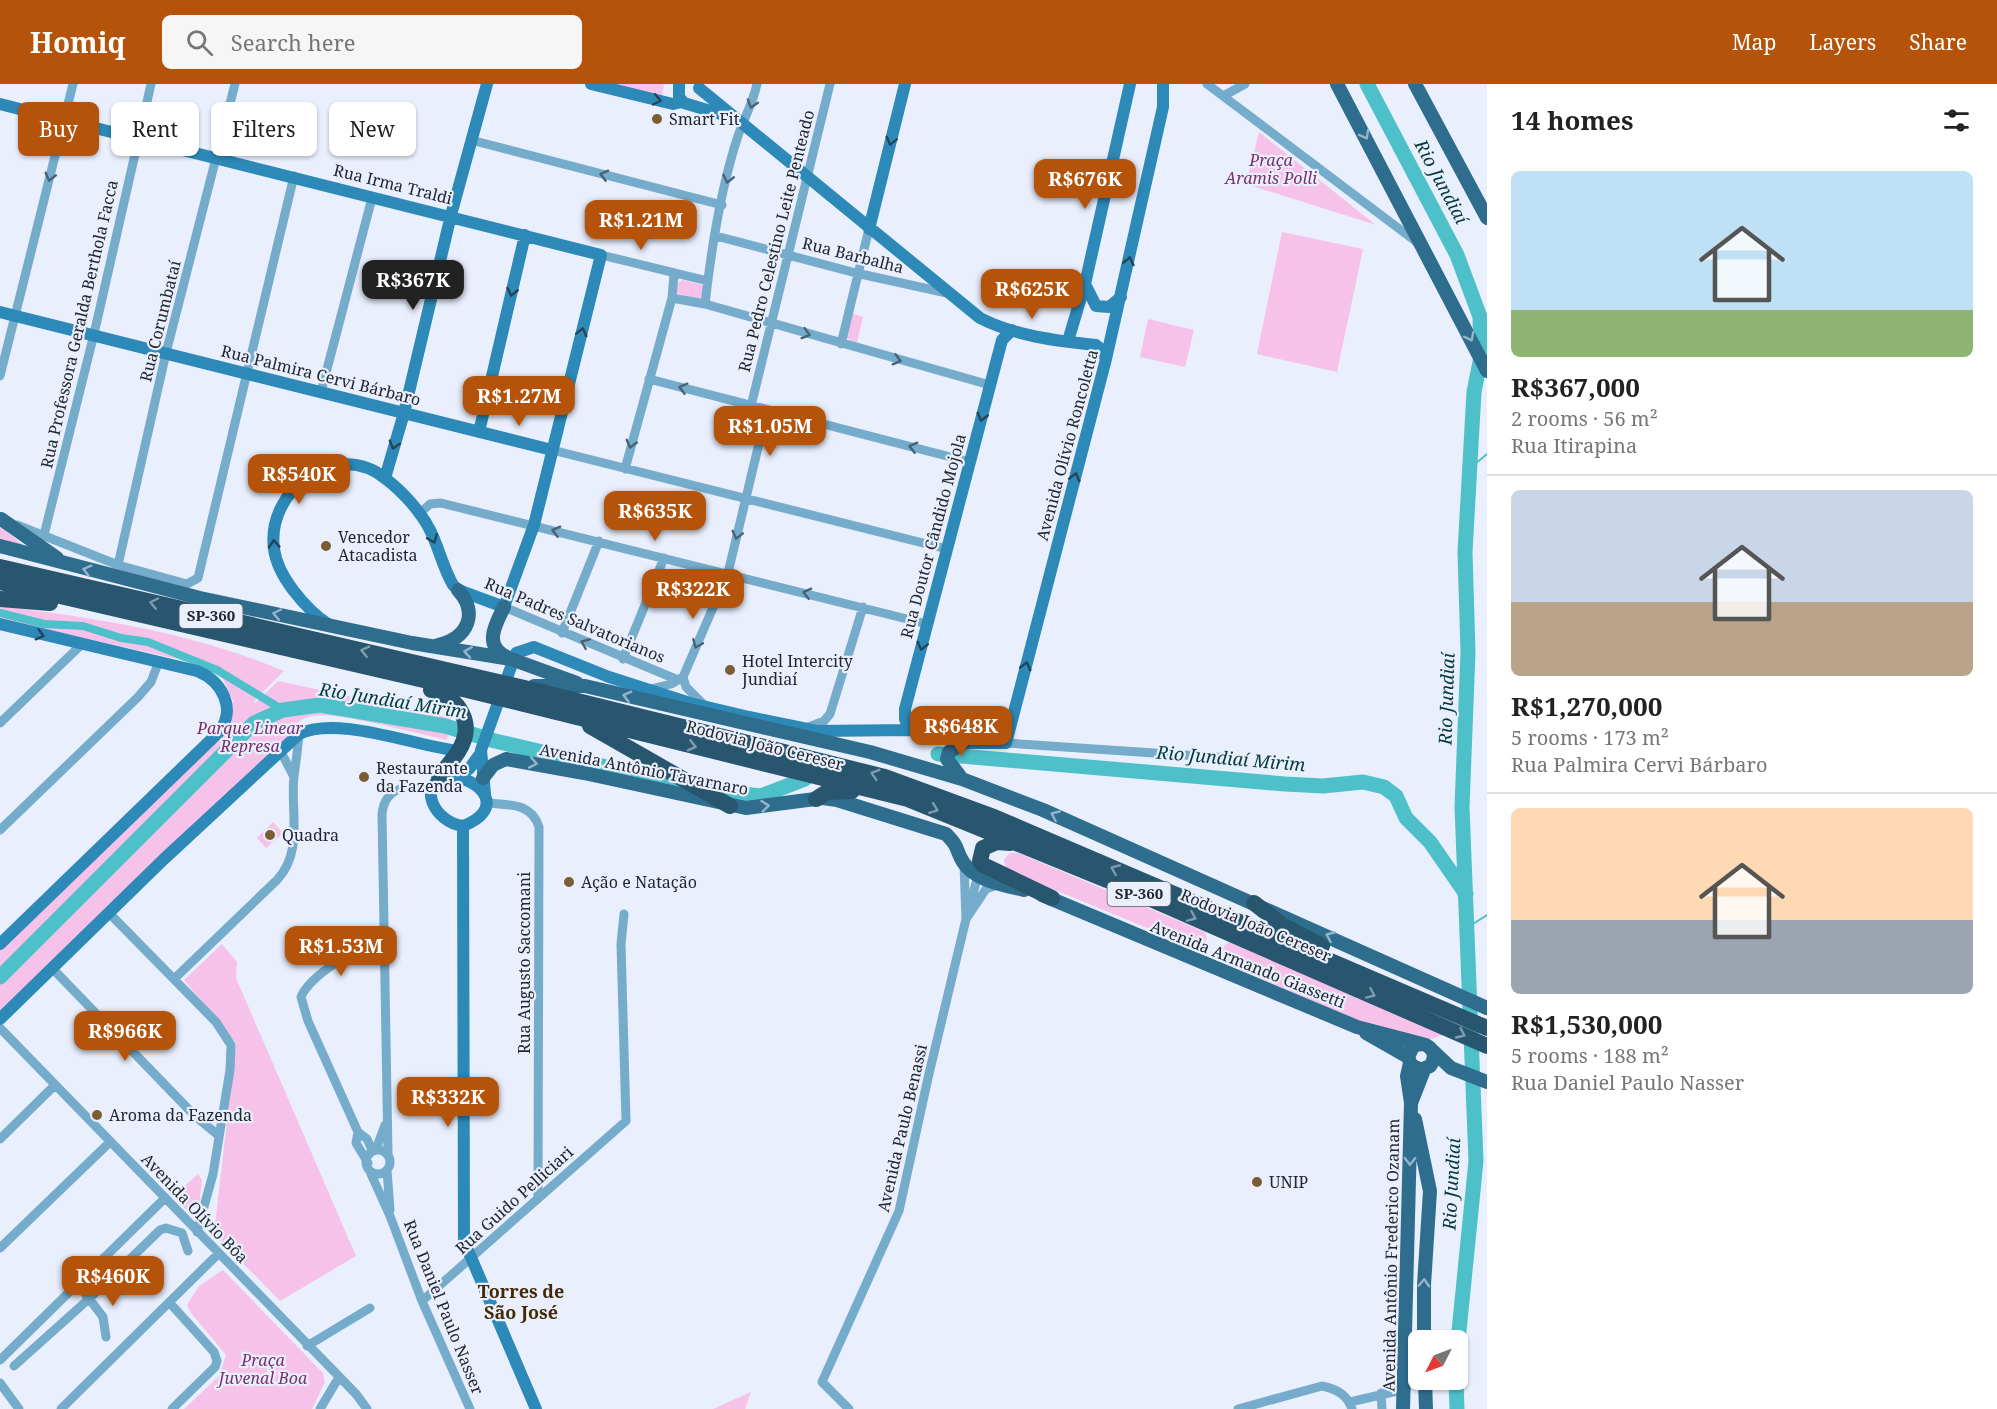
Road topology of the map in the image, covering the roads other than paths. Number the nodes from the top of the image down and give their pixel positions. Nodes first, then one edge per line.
1 (73, 84) edge
2 (151, 84) edge
3 (235, 84) edge
4 (487, 84) edge
5 (591, 84) edge
6 (757, 84) edge
7 (830, 84) edge
8 (905, 84) edge
9 (1130, 84) edge
10 (1163, 84) edge
11 (1207, 84) edge
12 (1245, 84) edge
13 (1337, 84) edge
14 (1415, 84) edge
15 (681, 85) edge
16 (696, 86) edge
17 (1225, 95) junction
18 (68, 102) edge
19 (146, 102) edge
20 (687, 103) junction
21 (0, 104) edge
22 (18, 108) edge
23 (741, 121) junction
24 (471, 141) junction
25 (199, 153) edge
26 (1455, 154) junction
27 (55, 156) edge
28 (134, 156) edge
29 (216, 158) junction
30 (294, 176) junction
31 (808, 176) junction
32 (372, 198) junction
33 (1487, 203) edge
34 (722, 205) junction
35 (451, 215) junction
36 (1487, 218) edge
37 (869, 229) junction
38 (525, 235) junction
39 (716, 236) junction
40 (1422, 246) junction
41 (787, 254) junction
42 (601, 255) junction
43 (856, 273) junction
44 (674, 274) junction
45 (708, 281) junction
46 (1085, 284) junction
47 (948, 293) junction
48 (1121, 297) junction
49 (672, 298) junction
50 (705, 304) junction
51 (0, 312) edge
52 (15, 315) junction
53 (771, 323) junction
54 (991, 324) junction
55 (1012, 330) junction
56 (94, 334) junction
57 (1002, 340) junction
58 (1068, 341) junction
59 (841, 344) junction
60 (166, 353) junction
61 (1106, 359) junction
62 (1487, 371) edge
63 (246, 373) junction
64 (0, 376) edge
65 (649, 379) junction
66 (990, 385) junction
67 (321, 392) junction
68 (751, 406) junction
69 (767, 410) junction
70 (404, 413) junction
71 (479, 432) junction
72 (552, 450) junction
73 (970, 462) junction
74 (625, 468) junction
75 (385, 478) junction
76 (747, 497) junction
77 (420, 513) junction
78 (1, 519) edge
79 (534, 525) junction
80 (44, 535) junction
81 (598, 541) junction
82 (0, 546) edge
83 (947, 549) junction
84 (664, 558) junction
85 (64, 563) junction
86 (118, 565) junction
87 (0, 567) edge
88 (728, 573) junction
89 (0, 582) edge
90 (458, 590) junction
91 (0, 597) edge
92 (504, 606) junction
93 (99, 607) junction
94 (864, 607) junction
95 (0, 624) edge
96 (927, 624) junction
97 (332, 626) junction
98 (562, 633) junction
99 (81, 645) junction
100 (434, 646) junction
101 (327, 658) junction
102 (511, 659) junction
103 (624, 660) junction
104 (159, 662) junction
105 (681, 679) junction
106 (513, 686) junction
107 (585, 686) junction
108 (649, 689) junction
109 (705, 706) junction
110 (572, 716) junction
111 (0, 723) edge
112 (806, 728) junction
113 (915, 732) junction
114 (299, 734) junction
115 (1006, 743) junction
116 (959, 745) junction
117 (430, 748) junction
118 (460, 748) junction
119 (280, 750) junction
120 (480, 752) junction
121 (1229, 758) dead end
122 (453, 771) junction
123 (960, 776) junction
124 (294, 777) junction
125 (483, 778) junction
126 (436, 783) junction
127 (487, 798) junction
128 (816, 799) junction
129 (908, 799) junction
130 (724, 802) junction
131 (463, 826) junction
132 (0, 830) edge
133 (1042, 853) junction
134 (963, 862) junction
135 (980, 871) junction
136 (1000, 884) junction
137 (1052, 898) junction
138 (1254, 903) junction
139 (109, 913) junction
140 (624, 914) dead end
141 (966, 919) junction
142 (383, 939) junction
143 (0, 944) edge
144 (52, 968) junction
145 (174, 979) junction
146 (1404, 991) junction
147 (1487, 1008) edge
148 (1437, 1014) junction
149 (0, 1018) edge
150 (1357, 1027) junction
151 (0, 1028) edge
152 (1487, 1029) edge
153 (1487, 1046) edge
154 (1427, 1047) junction
155 (1409, 1060) junction
156 (1453, 1068) junction
157 (1425, 1069) junction
158 (1487, 1082) edge
159 (55, 1085) junction
160 (1411, 1102) junction
161 (386, 1123) junction
162 (358, 1132) junction
163 (218, 1135) junction
164 (0, 1139) edge
165 (110, 1142) junction
166 (374, 1149) junction
167 (388, 1153) junction
168 (368, 1163) junction
169 (387, 1170) junction
170 (371, 1174) junction
171 (1430, 1191) junction
172 (1409, 1192) junction
173 (165, 1198) junction
174 (538, 1198) junction
175 (390, 1215) junction
176 (197, 1232) junction
177 (0, 1248) edge
178 (188, 1251) dead end
179 (218, 1254) junction
180 (470, 1259) junction
181 (153, 1263) dead end
182 (108, 1280) junction
183 (78, 1284) junction
184 (91, 1298) junction
185 (422, 1300) junction
186 (169, 1302) junction
187 (370, 1308) dead end
188 (1424, 1330) edge
189 (106, 1337) dead end
190 (307, 1346) junction
191 (0, 1360) edge
192 (14, 1366) dead end
193 (339, 1377) junction
194 (0, 1383) edge
195 (1406, 1389) junction
196 (1425, 1390) edge
197 (1381, 1393) junction
198 (1351, 1406) edge
199 (63, 1407) edge
200 (19, 1409) edge
201 (172, 1409) edge
202 (320, 1409) edge
203 (367, 1409) edge
204 (470, 1409) edge
205 (536, 1409) edge
206 (849, 1409) edge
207 (1238, 1409) edge
208 (1382, 1409) edge
209 (1403, 1409) edge
210 (1426, 1409) edge

1 - 18 street
2 - 19 street, Rua Professora Geralda Berthola Facca
3 - 29 street, Rua Corumbataí
4 - 24 street
5 -> 20 street
6 -> 23 street
7 - 31 street, Rua Pedro Celestino Leite Penteado
8 -> 37 street
9 - 46 street, Avenida Olívio Roncoletta
48 -> 10 street, Avenida Olívio Roncoletta
11 - 17 street
12 - 17 street
13 -> 40 main road
14 - 26 main road
15 - 20 street
16 - 20 street
16 - 23 street
17 - 40 street
20 - 23 street
21 - 22 street, Rua Irma Traldi
23 - 31 street
23 -> 34 street
34 -> 24 street
24 - 35 street
25 - 29 street, Rua Irma Traldi
26 - 33 main road
26 - 36 main road
27 -> 52 street
28 - 56 street, Rua Professora Geralda Berthola Facca
29 - 30 street, Rua Irma Traldi
29 - 60 street, Rua Corumbataí
30 - 32 street, Rua Irma Traldi
30 - 63 street
31 - 37 street
31 - 41 street, Rua Pedro Celestino Leite Penteado
32 - 35 street, Rua Irma Traldi
32 - 67 street
34 - 39 street
35 - 38 street, Rua Irma Traldi
35 - 70 street
37 - 43 street
37 - 47 street
38 - 42 street, Rua Irma Traldi
38 -> 71 street
39 - 41 street, Rua Barbalha
39 - 45 street
40 -> 62 main road
41 - 43 street, Rua Barbalha
41 - 53 street, Rua Pedro Celestino Leite Penteado
42 - 44 street, Rua Irma Traldi
72 -> 42 street
43 - 47 street, Rua Barbalha
43 - 59 street
44 - 45 street, Rua Irma Traldi
44 - 49 street
45 - 50 street
46 - 48 street
46 - 58 street, Avenida Olívio Roncoletta
47 - 54 street
48 - 61 street, Avenida Olívio Roncoletta
49 - 50 street
49 - 65 street
50 - 53 street
51 - 52 street, Rua Palmira Cervi Bárbaro
52 - 56 street, Rua Palmira Cervi Bárbaro
52 - 64 street
53 -> 59 street
53 - 68 street, Rua Pedro Celestino Leite Penteado
54 - 55 street
54 - 57 street
55 - 57 street
55 - 58 street
56 - 60 street, Rua Palmira Cervi Bárbaro
56 - 80 street, Rua Professora Geralda Berthola Facca
57 - 66 street, Rua Doutor Cândido Mojola
58 - 61 street
59 -> 66 street
60 - 63 street, Rua Palmira Cervi Bárbaro
60 - 86 street, Rua Corumbataí
115 -> 61 street, Avenida Olívio Roncoletta
63 - 67 street, Rua Palmira Cervi Bárbaro
63 - 86 street
68 -> 65 street
65 -> 74 street
66 -> 73 street, Rua Doutor Cândido Mojola
67 - 70 street, Rua Palmira Cervi Bárbaro
68 - 69 street
73 -> 69 street
69 - 76 street
70 - 71 street, Rua Palmira Cervi Bárbaro
70 -> 75 street
71 - 72 street, Rua Palmira Cervi Bárbaro
72 - 74 street, Rua Palmira Cervi Bárbaro
72 - 79 street
73 - 83 street, Rua Doutor Cândido Mojola
74 - 76 street, Rua Palmira Cervi Bárbaro
75 - 77 street
97 -> 75 street
76 - 83 street, Rua Palmira Cervi Bárbaro
76 -> 88 street
77 - 79 street
77 -> 90 street
78 - 80 street
78 - 85 main road
81 -> 79 street
79 - 92 street
80 - 86 street
81 - 84 street
81 - 98 street
82 - 85 main road
83 - 96 street, Rua Doutor Cândido Mojola
84 - 88 street
84 - 103 street
97 -> 85 main road
106 -> 87 highway, Rodovia João Cereser / SP-360
94 -> 88 street
88 -> 105 street
89 - 93 highway, Rodovia João Cereser / SP-360
90 - 92 street, Rua Padres Salvatorianos
90 - 100 main road
91 - 93 highway
92 - 98 street, Rua Padres Salvatorianos
92 - 102 main road
93 - 101 highway, Rodovia João Cereser / SP-360
94 - 96 street
94 - 112 street
95 -> 99 street
96 -> 113 street, Rua Doutor Cândido Mojola
97 - 100 main road
103 -> 98 street, Rua Padres Salvatorianos
99 - 104 street
99 - 111 street
102 -> 100 main road
101 - 110 highway, Rodovia João Cereser / SP-360
101 - 118 highway
102 - 107 main road
103 - 105 street, Rua Padres Salvatorianos
104 - 132 street
104 - 143 street
105 - 108 street
105 - 109 street
106 - 107 main road
146 -> 106 highway, Rodovia João Cereser / SP-360
123 -> 107 main road
108 - 109 street
108 - 120 street
109 - 112 street
110 -> 129 highway, Rodovia João Cereser / SP-360
110 - 130 highway
112 - 113 street
113 - 116 street
114 - 117 street
114 - 119 street
114 - 124 street
115 - 116 street
115 - 121 street
116 - 123 main road
117 - 118 street
117 - 122 street
118 - 122 highway
119 - 124 street
119 - 139 street
120 - 122 street
120 - 125 street
122 - 126 highway
122 - 127 street
138 -> 123 main road
124 - 145 street
125 - 127 street
125 -> 130 main road, Avenida Antônio Tavarnaro
126 - 131 street
126 - 142 street
127 - 131 street
127 - 174 street, Rua Augusto Saccomani
128 - 129 highway
130 -> 128 main road, Avenida Antônio Tavarnaro
128 - 134 main road, Avenida Antônio Tavarnaro
129 -> 133 highway, Rodovia João Cereser / SP-360
131 - 180 street
133 - 135 highway
133 -> 148 highway, Rodovia João Cereser / SP-360
134 - 135 main road, Avenida Armando Giassetti
134 - 141 street
135 - 136 main road, Avenida Armando Giassetti
135 - 137 highway
135 - 141 street
136 - 137 main road, Avenida Armando Giassetti
136 - 141 street, Avenida Paulo Benassi
137 - 150 main road, Avenida Armando Giassetti
138 - 146 highway
147 -> 138 main road
139 - 144 street
139 - 145 street
140 - 174 street, Rua Guido Pelliciari
141 - 206 street, Avenida Paulo Benassi
142 - 161 street
142 - 162 street
144 - 149 street
144 - 163 street
145 - 163 street
146 - 148 highway, Rodovia João Cereser / SP-360
148 - 152 highway, Rodovia João Cereser / SP-360
148 -> 153 highway, Rodovia João Cereser / SP-360
150 - 154 main road, Avenida Armando Giassetti
150 - 155 main road, Avenida Armando Giassetti
151 - 159 street, Avenida Olívio Bôa
154 - 155 main road
154 - 156 main road, Avenida Armando Giassetti
154 - 157 main road
155 - 157 main road
155 - 160 main road, Avenida Antônio Frederico Ozanam
156 - 157 main road, Avenida Armando Giassetti
156 - 158 main road, Avenida Armando Giassetti
157 - 160 main road, Avenida Antônio Frederico Ozanam
159 - 164 street
159 - 165 street, Avenida Olívio Bôa
160 - 171 main road
160 -> 172 main road, Avenida Antônio Frederico Ozanam
161 - 166 street
161 - 167 street
162 - 166 street
162 - 168 street
163 - 176 street
165 - 173 street, Avenida Olívio Bôa
165 - 177 street
166 - 167 street
166 - 168 street
167 - 169 street
168 - 170 street
169 - 170 street
169 - 175 street, Rua Daniel Paulo Nasser
170 - 175 street, Rua Daniel Paulo Nasser
171 - 172 main road
188 -> 171 main road
172 - 195 main road, Avenida Antônio Frederico Ozanam
173 - 176 street, Avenida Olívio Bôa
173 - 183 street
174 - 180 street, Rua Guido Pelliciari
175 - 185 street, Rua Daniel Paulo Nasser
176 - 179 street, Avenida Olívio Bôa
178 - 182 street
179 - 186 street
179 - 190 street, Avenida Olívio Bôa
180 - 185 street, Rua Guido Pelliciari
180 - 205 street
181 - 182 street
182 - 184 street
183 - 184 street
183 - 191 street
184 - 189 street
184 - 192 street
185 - 204 street, Rua Daniel Paulo Nasser
186 - 199 street
186 - 201 street
187 - 190 street
190 - 193 street, Avenida Olívio Bôa
193 - 202 street
193 - 203 street, Avenida Olívio Bôa
194 - 200 street
195 - 197 street
195 - 209 main road, Avenida Antônio Frederico Ozanam
196 - 210 main road
197 - 198 street
197 - 208 street
198 - 207 street

